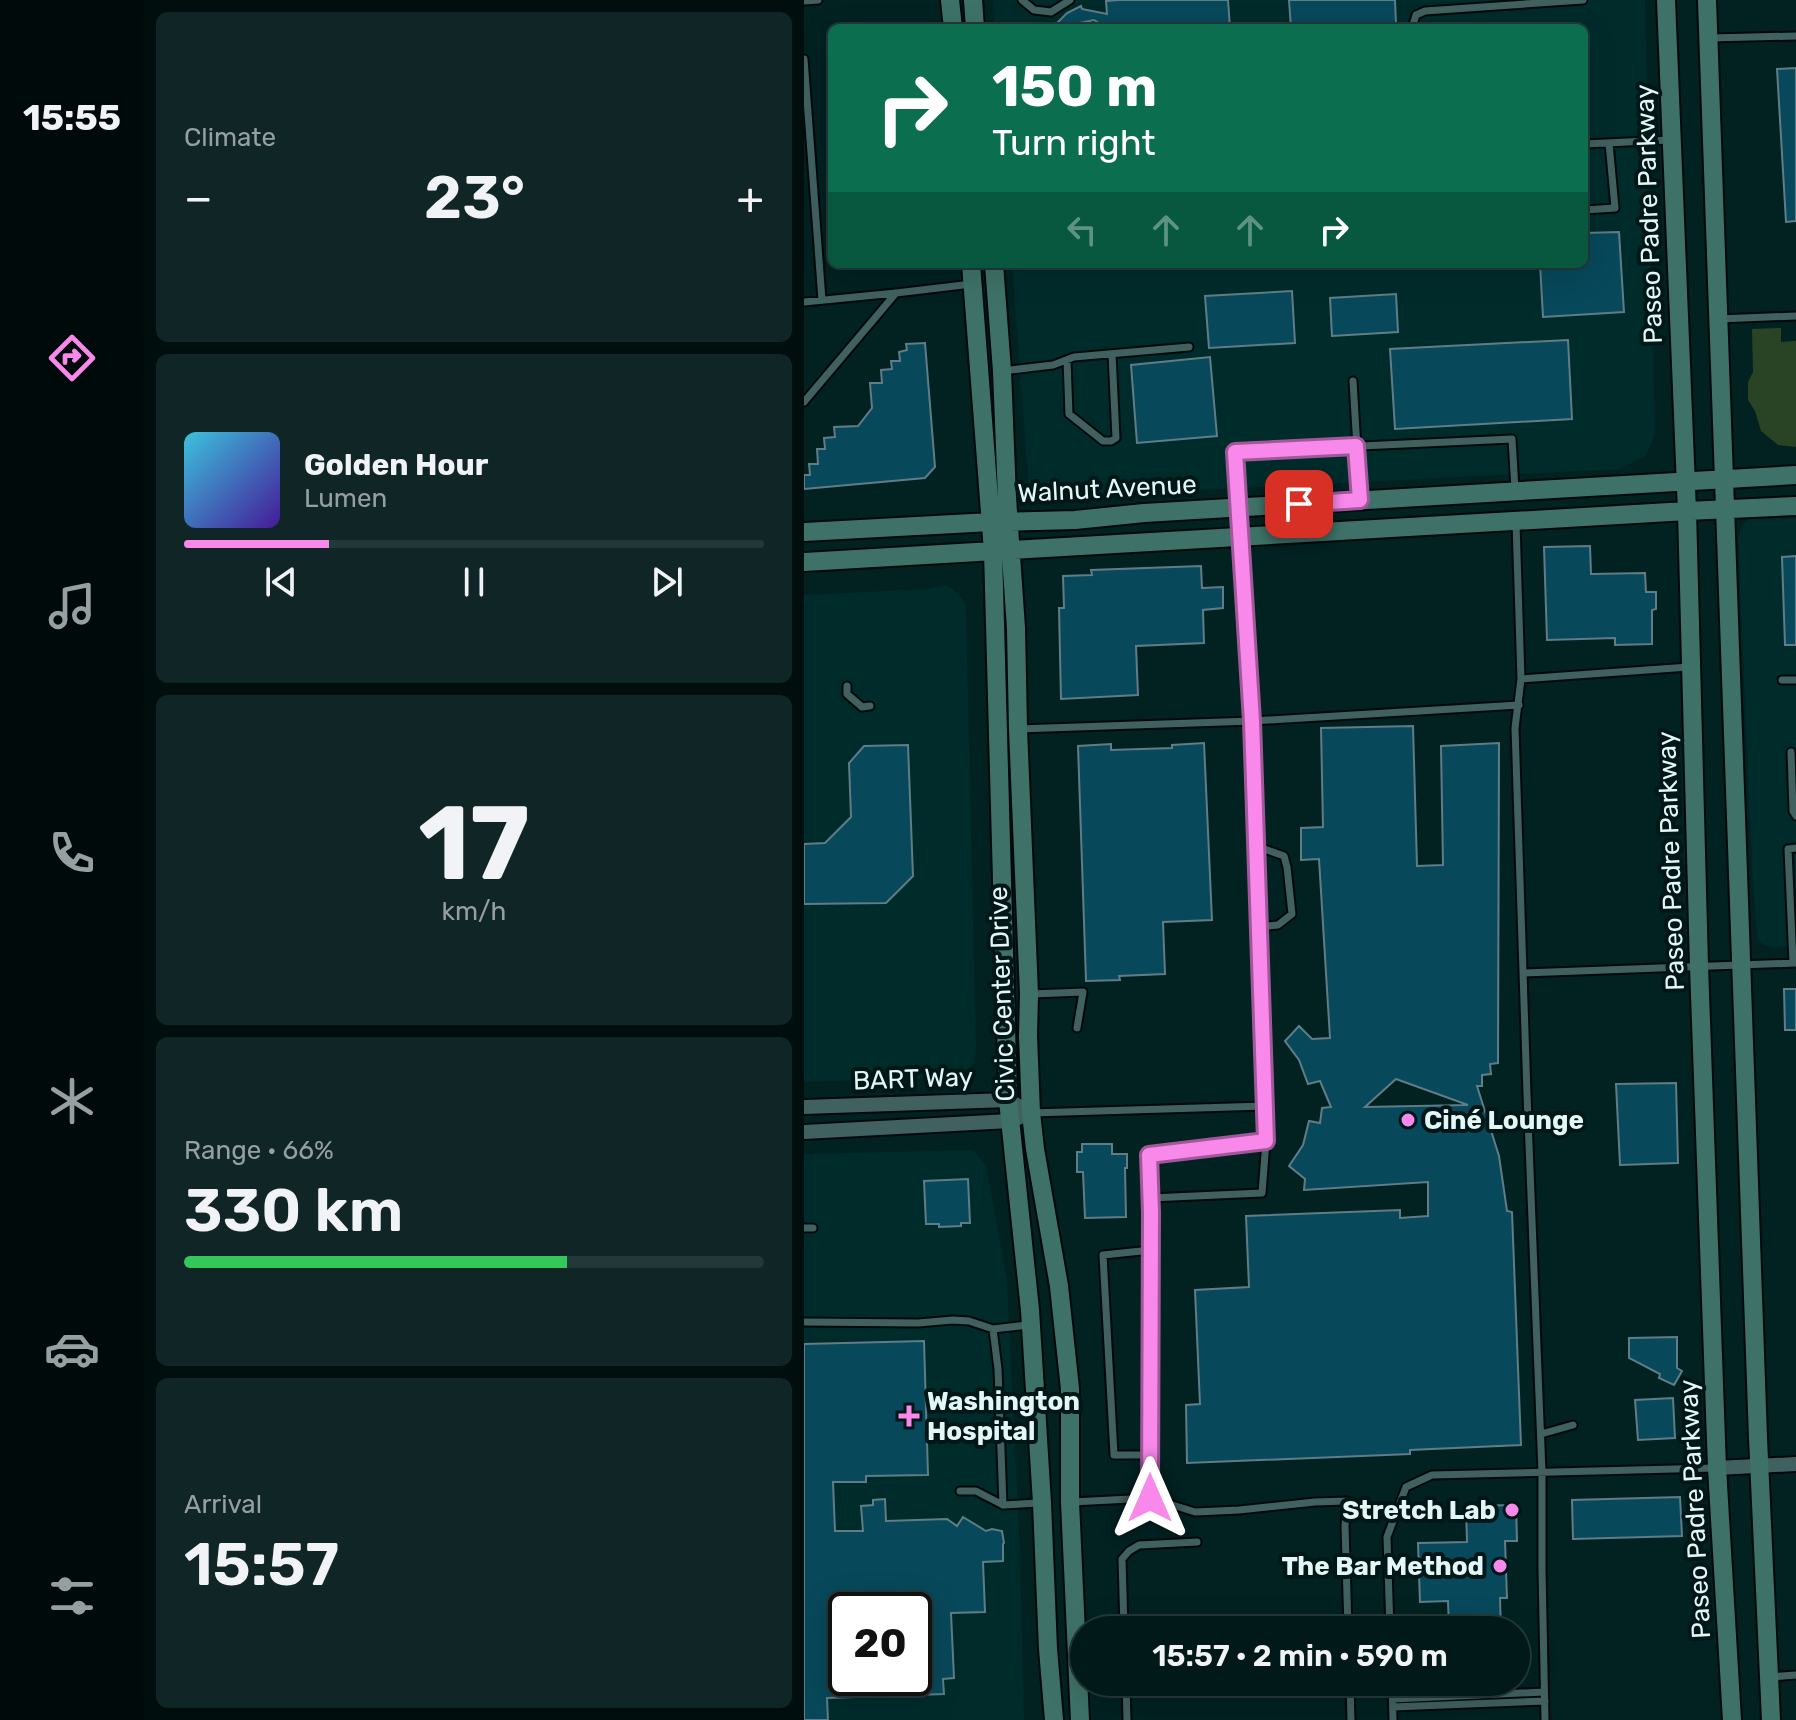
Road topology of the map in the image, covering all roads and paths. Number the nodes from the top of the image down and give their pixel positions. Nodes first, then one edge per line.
1 (818, 0) edge
2 (950, 0) edge
3 (973, 0) edge
4 (1022, 0) edge
5 (1070, 0) edge
6 (1583, 0) edge
7 (1666, 0) edge
8 (1707, 0) edge
9 (804, 1) edge
10 (1512, 3) edge
11 (953, 24) edge
12 (975, 24) edge
13 (1413, 24) edge
14 (1796, 36) edge
15 (1709, 38) junction
16 (804, 59) edge
17 (1673, 140) junction
18 (1609, 143) junction
19 (1588, 144) edge
20 (807, 148) edge
21 (1588, 210) edge
22 (971, 268) edge
23 (994, 268) edge
24 (972, 284) junction
25 (896, 293) junction
26 (822, 300) junction
27 (804, 302) edge
28 (1796, 316) edge
29 (1718, 319) junction
30 (1189, 347) dead end
31 (1112, 354) junction
32 (1067, 360) junction
33 (1002, 371) junction
34 (1353, 381) dead end
35 (804, 402) edge
36 (1356, 446) junction
37 (1796, 475) edge
38 (1724, 479) junction
39 (1686, 482) junction
40 (1516, 492) junction
41 (1360, 500) junction
42 (1796, 506) edge
43 (1239, 508) junction
44 (1725, 510) junction
45 (1687, 511) junction
46 (1516, 521) junction
47 (1000, 522) junction
48 (804, 532) edge
49 (1240, 538) junction
50 (1002, 551) junction
51 (804, 562) edge
52 (1691, 667) junction
53 (1521, 679) junction
54 (1782, 680) dead end
55 (1796, 680) edge
56 (847, 686) dead end
57 (1519, 705) junction
58 (870, 706) dead end
59 (1252, 721) junction
60 (1018, 729) junction
61 (1791, 752) dead end
62 (1796, 816) edge
63 (1256, 846) junction
64 (1796, 848) edge
65 (1793, 920) edge
66 (1259, 927) junction
67 (1794, 963) edge
68 (1741, 965) junction
69 (1699, 966) junction
70 (1523, 973) junction
71 (1029, 994) junction
72 (1077, 1028) dead end
73 (1008, 1100) junction
74 (1265, 1106) junction
75 (804, 1107) edge
76 (1031, 1113) junction
77 (1010, 1121) junction
78 (804, 1132) edge
79 (1266, 1141) junction
80 (1150, 1198) junction
81 (1151, 1250) junction
82 (804, 1322) edge
83 (1031, 1325) junction
84 (993, 1329) junction
85 (1573, 1425) dead end
86 (1541, 1434) junction
87 (1150, 1455) junction
88 (1796, 1464) edge
89 (1759, 1466) junction
90 (1717, 1468) junction
91 (1542, 1472) junction
92 (960, 1491) dead end
93 (1150, 1498) junction
94 (1347, 1501) junction
95 (1070, 1502) junction
96 (1042, 1503) junction
97 (1003, 1505) junction
98 (1395, 1515) junction
99 (1197, 1542) dead end
100 (1124, 1616) edge
101 (1348, 1616) edge
102 (1390, 1616) edge
103 (1796, 1675) edge
104 (1769, 1677) junction
105 (1126, 1696) edge
106 (1350, 1696) edge
107 (1393, 1696) edge
108 (1544, 1696) junction
109 (1393, 1703) junction
110 (1730, 1718) edge
111 (1054, 1720) edge
112 (1080, 1720) edge
113 (1127, 1720) edge
114 (1351, 1720) edge
115 (1393, 1720) edge
116 (1545, 1720) edge
117 (1771, 1720) edge

1 - 9 lane
2 - 11 main road
3 - 12 main road
4 - 5 lane
6 - 10 lane
7 - 17 main road, Paseo Padre Parkway
8 - 15 main road
10 - 13 lane
14 - 15 lane
15 - 29 main road
16 - 20 lane
17 - 18 lane
17 - 39 main road, Paseo Padre Parkway
18 - 19 lane
18 - 21 lane
20 - 26 lane
22 - 24 main road, Civic Center Drive
23 - 33 main road, Civic Center Drive
24 - 25 lane
24 - 47 main road, Civic Center Drive
25 - 26 lane
25 - 35 lane
26 - 27 lane
28 - 29 lane
29 - 38 main road
30 - 31 lane
31 - 32 lane
31 - 32 lane
32 - 33 lane
33 - 47 main road, Civic Center Drive
34 - 36 lane
36 - 40 lane
36 - 41 lane
36 - 43 lane
37 - 38 main road, Walnut Avenue
38 - 39 main road, Walnut Avenue
38 - 44 main road
39 - 40 main road, Walnut Avenue
39 - 45 main road, Paseo Padre Parkway
40 - 41 main road, Walnut Avenue
41 - 43 main road, Walnut Avenue
42 - 44 main road
43 - 47 main road, Walnut Avenue
43 - 49 lane
44 - 45 main road
44 - 68 main road
45 - 46 main road
45 - 52 main road, Paseo Padre Parkway
46 - 49 main road
46 - 53 lane
47 - 48 main road, Walnut Avenue
47 - 50 main road, Civic Center Drive
49 - 50 main road
49 - 59 lane
50 - 51 main road
50 - 60 main road, Civic Center Drive
50 - 73 main road, Civic Center Drive
52 - 53 lane
52 - 69 main road, Paseo Padre Parkway
53 - 57 lane
54 - 55 lane
56 - 58 lane
57 - 59 lane
57 - 70 lane
59 - 60 lane
59 - 63 lane
60 - 71 main road, Civic Center Drive
61 - 62 lane
63 - 66 lane
63 - 66 lane
64 - 65 lane
65 - 67 lane
66 - 74 lane
67 - 68 lane
68 - 69 lane
68 - 89 main road
69 - 70 lane
69 - 90 main road, Paseo Padre Parkway
70 - 86 lane
71 - 72 lane
71 - 76 main road, Civic Center Drive
73 - 75 street, BART Way
73 - 76 street, BART Way
73 - 77 main road, Civic Center Drive
74 - 76 lane
74 - 79 lane
76 - 77 street, BART Way
76 - 95 main road, Civic Center Drive
77 - 78 street, BART Way
77 - 83 main road, Civic Center Drive
79 - 80 lane
79 - 80 lane
80 - 81 lane
81 - 87 lane
81 - 87 lane
82 - 84 lane
83 - 84 lane
83 - 96 main road, Civic Center Drive
84 - 97 lane
85 - 86 lane
86 - 91 lane
87 - 93 lane
88 - 89 street
89 - 90 street
89 - 104 main road
90 - 91 lane
90 - 110 main road, Paseo Padre Parkway
91 - 98 lane
91 - 108 lane
92 - 97 lane
93 - 94 lane
93 - 95 lane
94 - 98 lane
94 - 101 lane
95 - 112 main road, Civic Center Drive
96 - 97 lane
96 - 111 main road, Civic Center Drive
98 - 102 lane
99 - 100 lane
103 - 104 lane
104 - 117 main road
105 - 113 lane
106 - 114 lane
107 - 109 lane
108 - 109 lane
108 - 116 lane
109 - 115 lane

